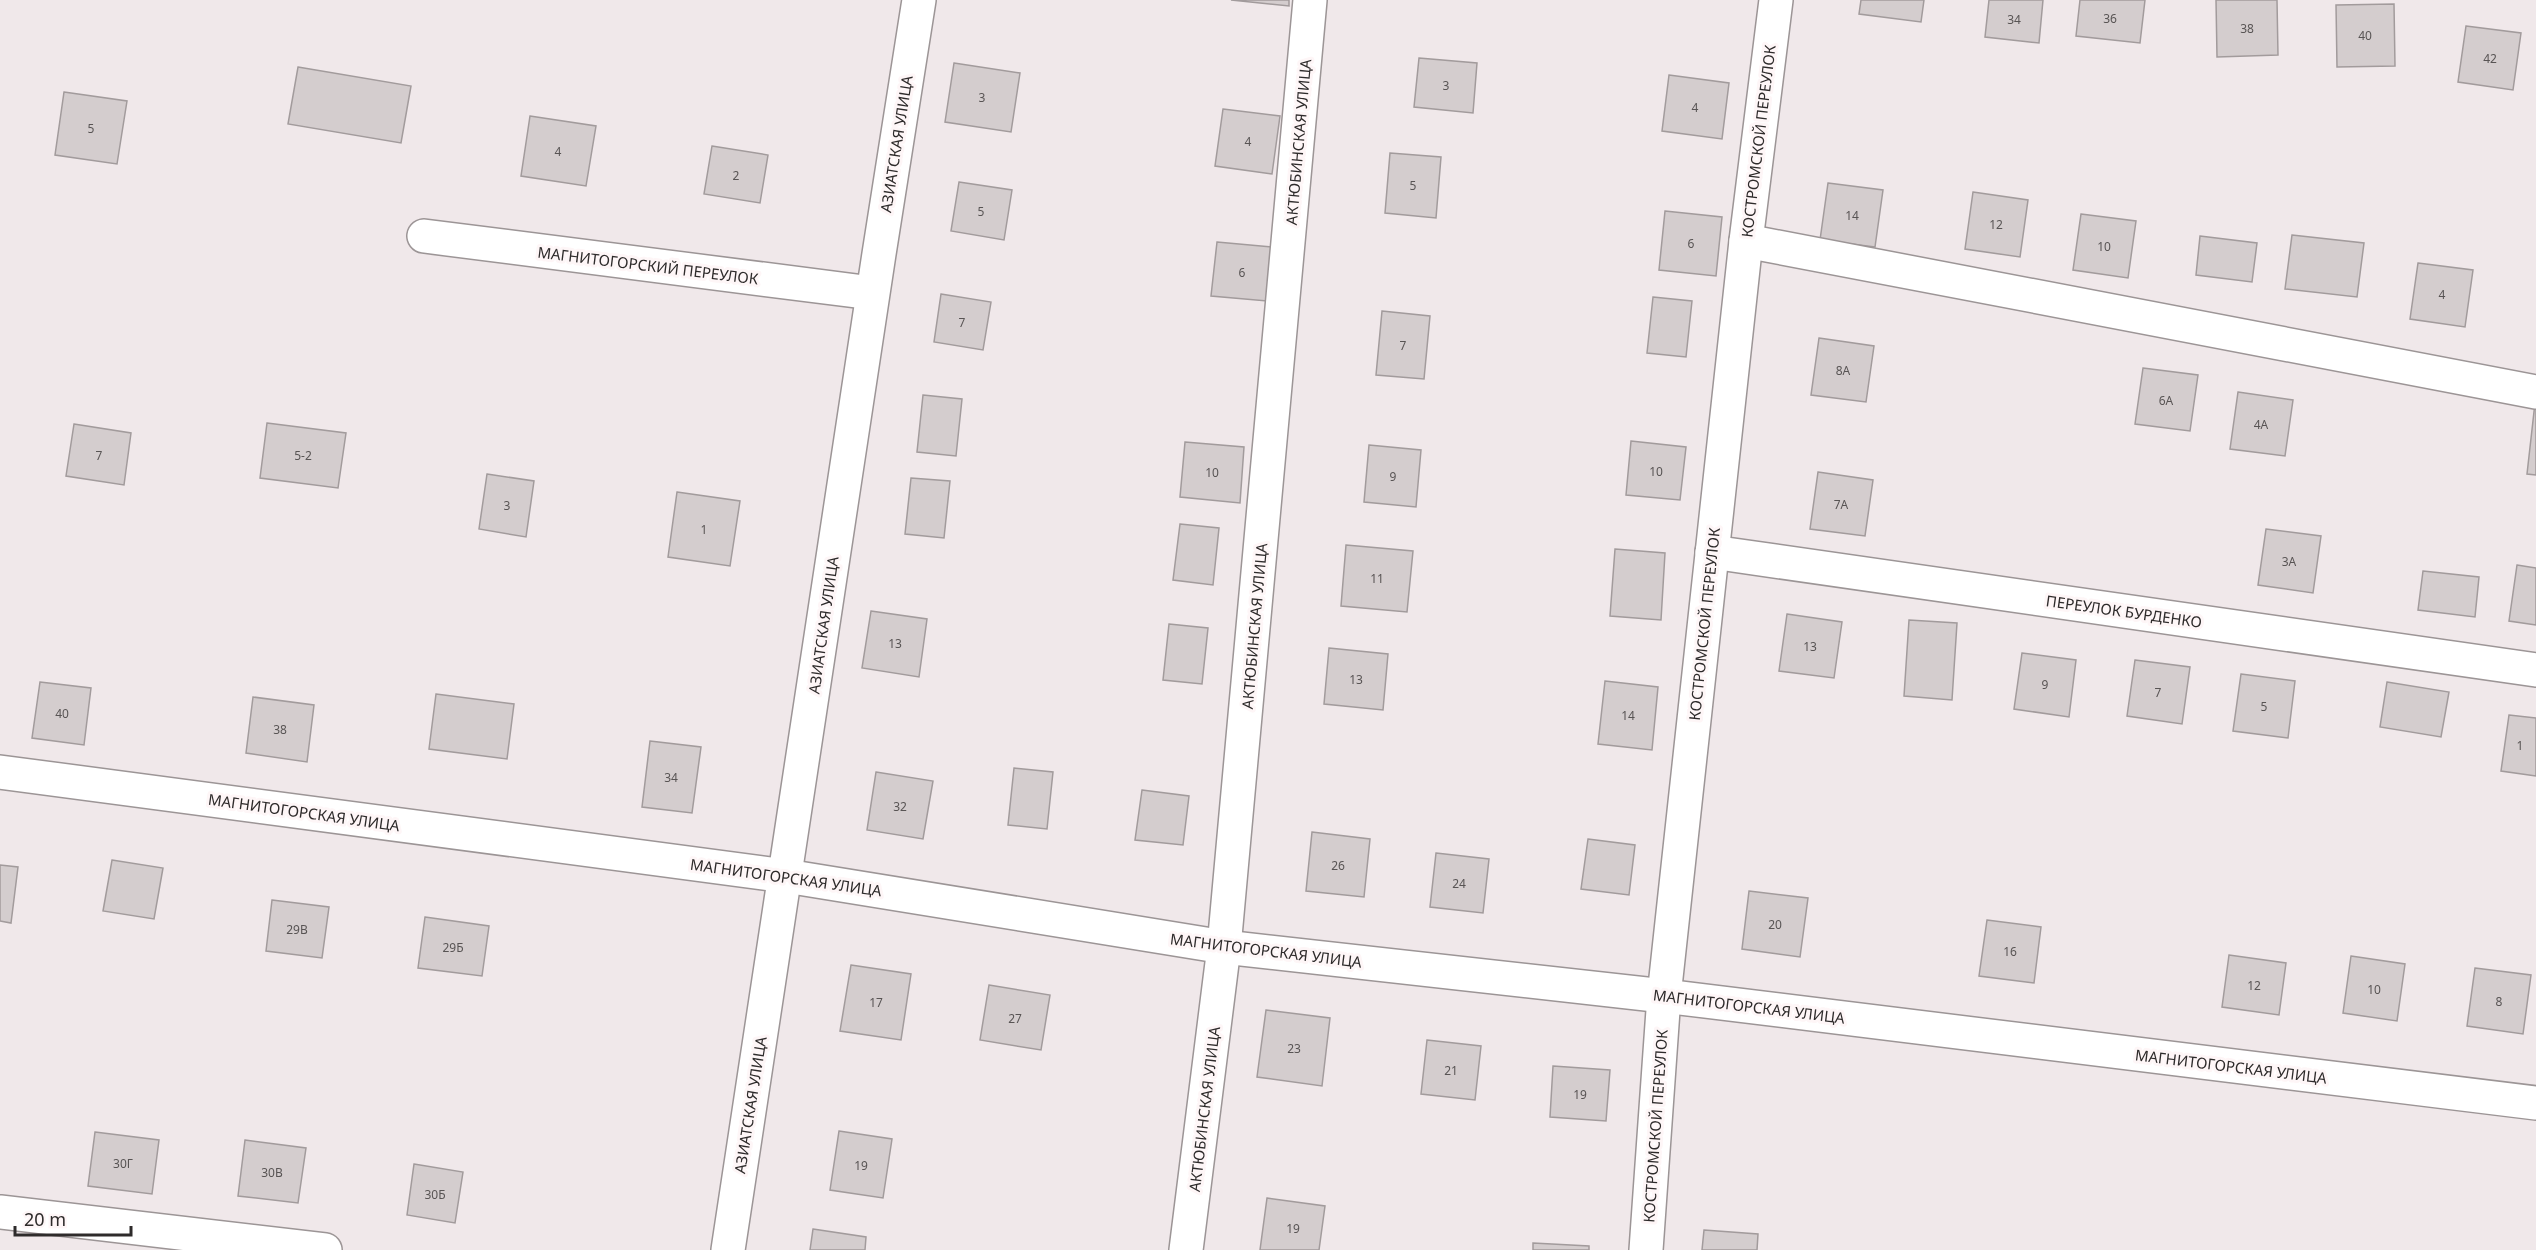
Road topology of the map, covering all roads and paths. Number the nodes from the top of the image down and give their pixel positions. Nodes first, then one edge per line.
1 (919, 0) edge
2 (1311, 0) edge
3 (1776, 0) edge
4 (424, 236) dead end
5 (1746, 241) junction
6 (872, 293) junction
7 (2536, 393) edge
8 (1712, 552) junction
9 (2536, 670) edge
10 (0, 771) edge
11 (786, 876) junction
12 (1224, 947) junction
13 (1664, 996) junction
14 (2536, 1103) edge
15 (0, 1212) edge
16 (325, 1250) edge
17 (728, 1250) edge
18 (1186, 1250) edge
19 (1646, 1250) edge

1 - 6 street, АЗИАТСКАЯ УЛИЦА
2 - 12 street, АКТЮБИНСКАЯ УЛИЦА
3 - 5 street, КОСТРОМСКОЙ ПЕРЕУЛОК
4 - 6 street, МАГНИТОГОРСКИЙ ПЕРЕУЛОК
5 - 7 street
5 - 8 street, КОСТРОМСКОЙ ПЕРЕУЛОК
6 - 11 street, АЗИАТСКАЯ УЛИЦА
8 - 9 street, ПЕРЕУЛОК БУРДЕНКО
8 - 13 street, КОСТРОМСКОЙ ПЕРЕУЛОК
10 - 11 street, МАГНИТОГОРСКАЯ УЛИЦА
11 - 12 street, МАГНИТОГОРСКАЯ УЛИЦА
11 - 17 street, АЗИАТСКАЯ УЛИЦА
12 - 13 street, МАГНИТОГОРСКАЯ УЛИЦА
12 - 18 street, АКТЮБИНСКАЯ УЛИЦА
13 - 14 street, МАГНИТОГОРСКАЯ УЛИЦА
13 - 19 street, КОСТРОМСКОЙ ПЕРЕУЛОК
15 - 16 street

